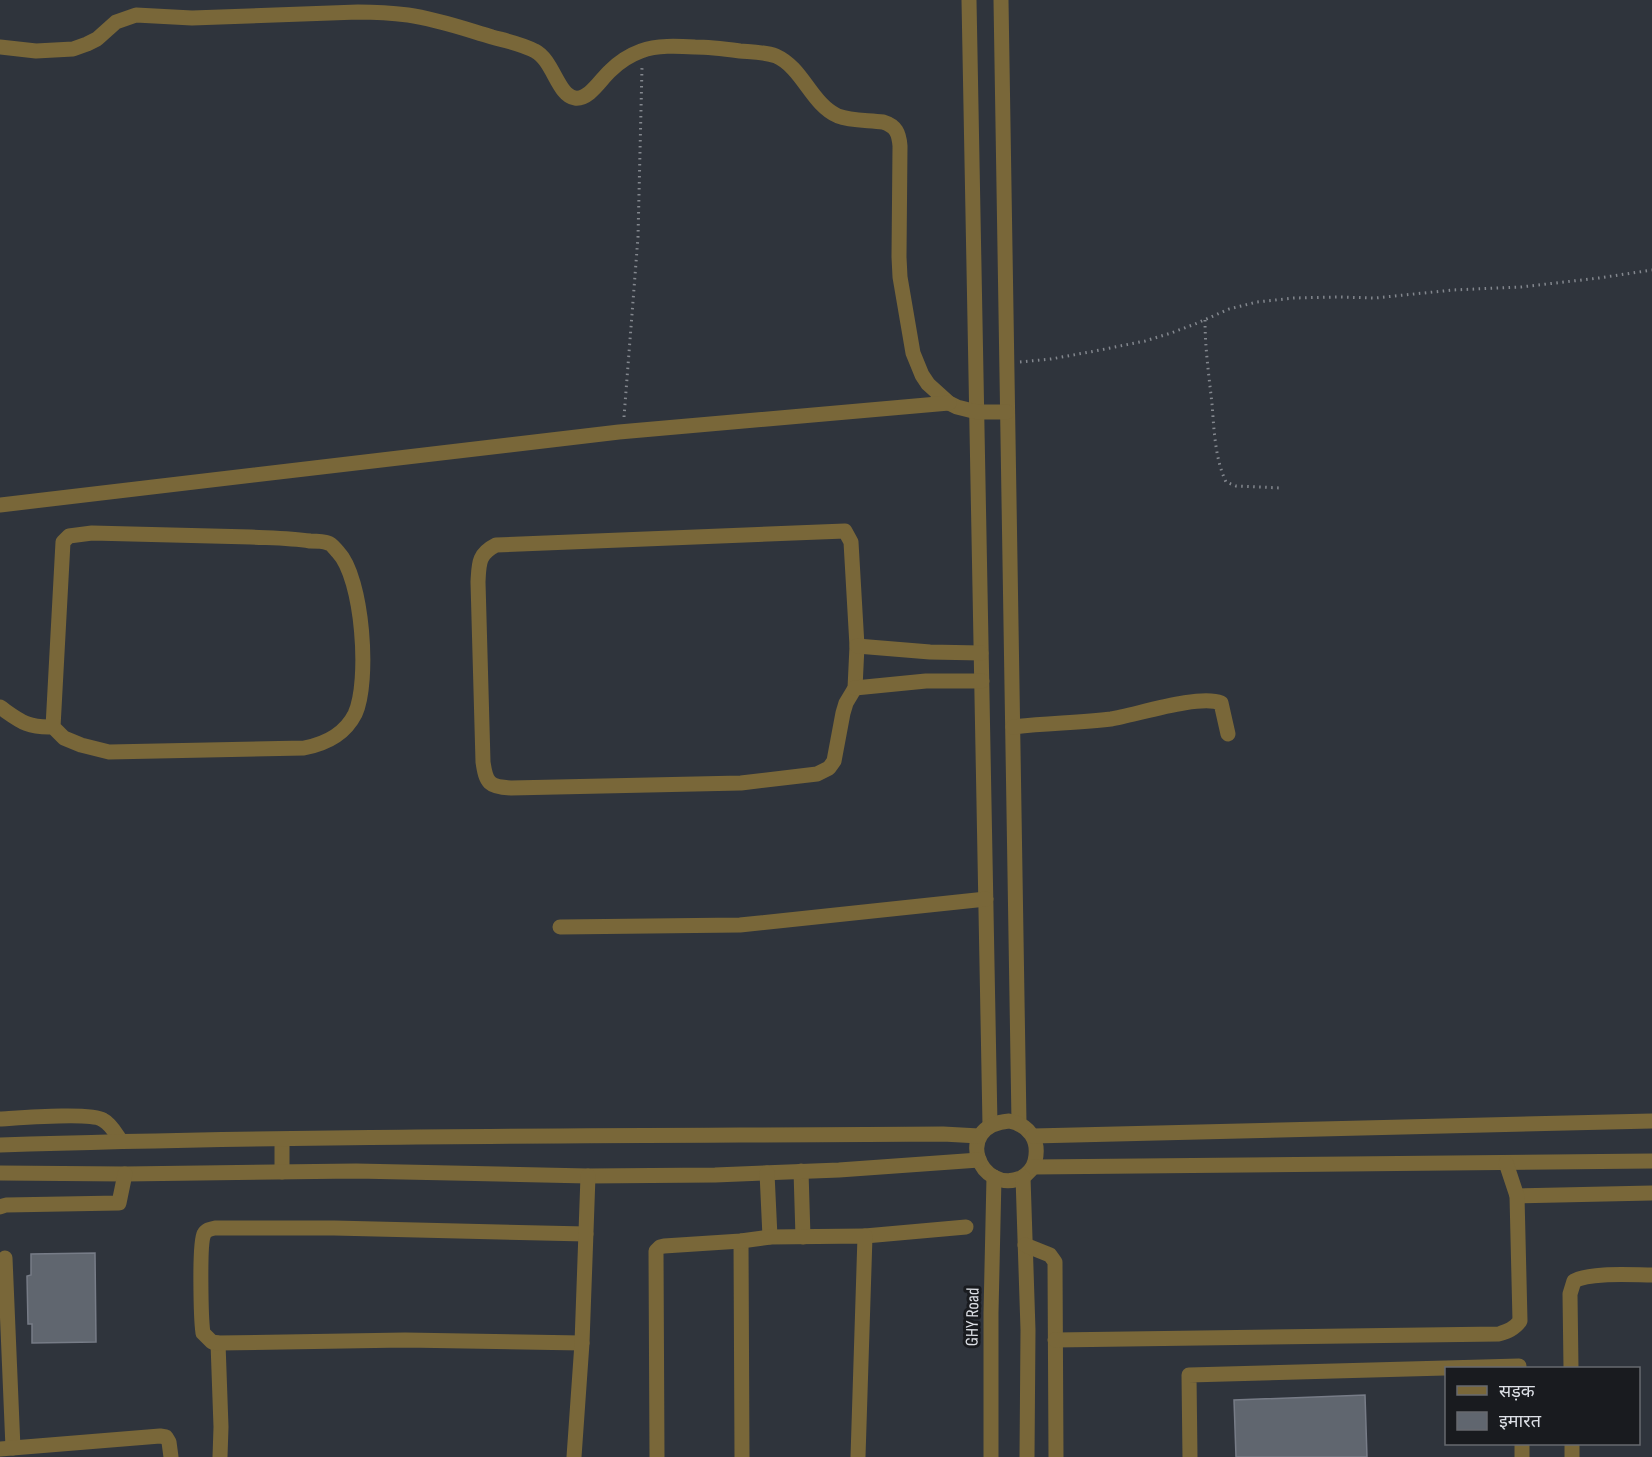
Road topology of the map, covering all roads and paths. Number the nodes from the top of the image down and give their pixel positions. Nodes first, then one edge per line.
1 (969, 0) edge
2 (1001, 0) edge
3 (0, 47) edge
4 (642, 50) junction
5 (1652, 270) edge
6 (1206, 319) junction
7 (1007, 363) junction
8 (949, 403) junction
9 (977, 412) junction
10 (1007, 412) junction
11 (619, 432) junction
12 (1281, 488) dead end
13 (0, 505) edge
14 (857, 646) junction
15 (981, 653) junction
16 (982, 681) junction
17 (855, 688) junction
18 (0, 707) edge
19 (53, 727) junction
20 (1012, 727) junction
21 (1228, 734) dead end
22 (986, 899) junction
23 (560, 927) dead end
24 (0, 1119) edge
25 (1652, 1121) edge
26 (1019, 1123) junction
27 (984, 1131) junction
28 (1033, 1136) junction
29 (282, 1140) junction
30 (121, 1141) junction
31 (0, 1145) edge
32 (979, 1160) junction
33 (1652, 1161) edge
34 (1506, 1163) junction
35 (801, 1171) junction
36 (282, 1172) junction
37 (1028, 1172) junction
38 (0, 1173) edge
39 (767, 1173) junction
40 (125, 1174) junction
41 (588, 1176) junction
42 (994, 1177) junction
43 (1652, 1193) edge
44 (1517, 1196) junction
45 (0, 1207) edge
46 (966, 1227) dead end
47 (586, 1234) junction
48 (865, 1236) junction
49 (770, 1237) junction
50 (803, 1237) junction
51 (741, 1241) junction
52 (1025, 1245) junction
53 (5, 1258) dead end
54 (1652, 1275) edge
55 (1055, 1340) junction
56 (582, 1342) junction
57 (218, 1343) junction
58 (1445, 1367) edge
59 (1453, 1367) edge
60 (1519, 1367) edge
61 (1571, 1367) edge
62 (6, 1448) edge
63 (171, 1457) edge
64 (220, 1457) edge
65 (574, 1457) edge
66 (657, 1457) edge
67 (742, 1457) edge
68 (858, 1457) edge
69 (991, 1457) edge
70 (1028, 1457) edge
71 (1056, 1457) edge
72 (1190, 1457) edge

1 - 9 street
2 - 7 street
3 - 4 street
4 - 8 street
4 - 11 path
5 - 6 path
6 - 7 path
6 - 12 path
7 - 10 street
8 - 9 street
8 - 11 street
9 - 10 street
9 - 15 street
10 - 20 street
11 - 13 street
14 - 15 street
14 - 17 street
14 - 17 street
15 - 16 street
16 - 17 street
16 - 22 street
18 - 19 street
19 - 19 street
20 - 21 street
20 - 26 street
22 - 23 street
22 - 27 street
24 - 30 street
25 - 28 street
26 - 27 street
26 - 28 street
27 - 29 street
27 - 32 street
28 - 37 street
29 - 30 street
29 - 36 street
30 - 31 street
32 - 35 street
32 - 42 street
33 - 34 street
34 - 37 street
34 - 44 street
35 - 39 street
35 - 50 street
36 - 40 street
36 - 41 street
37 - 42 street
37 - 52 street
38 - 40 street
39 - 41 street
39 - 49 street
40 - 45 street
41 - 47 street
42 - 69 street, GHY Road
43 - 44 street
44 - 55 street
46 - 48 street
47 - 56 street
47 - 57 street
48 - 50 street
48 - 68 street
49 - 50 street
49 - 51 street
51 - 66 street
51 - 67 street
52 - 55 street
52 - 70 street
53 - 62 street
54 - 61 street
55 - 71 street
56 - 57 street
56 - 65 street
57 - 64 street
58 - 72 street
59 - 60 street
62 - 63 street

